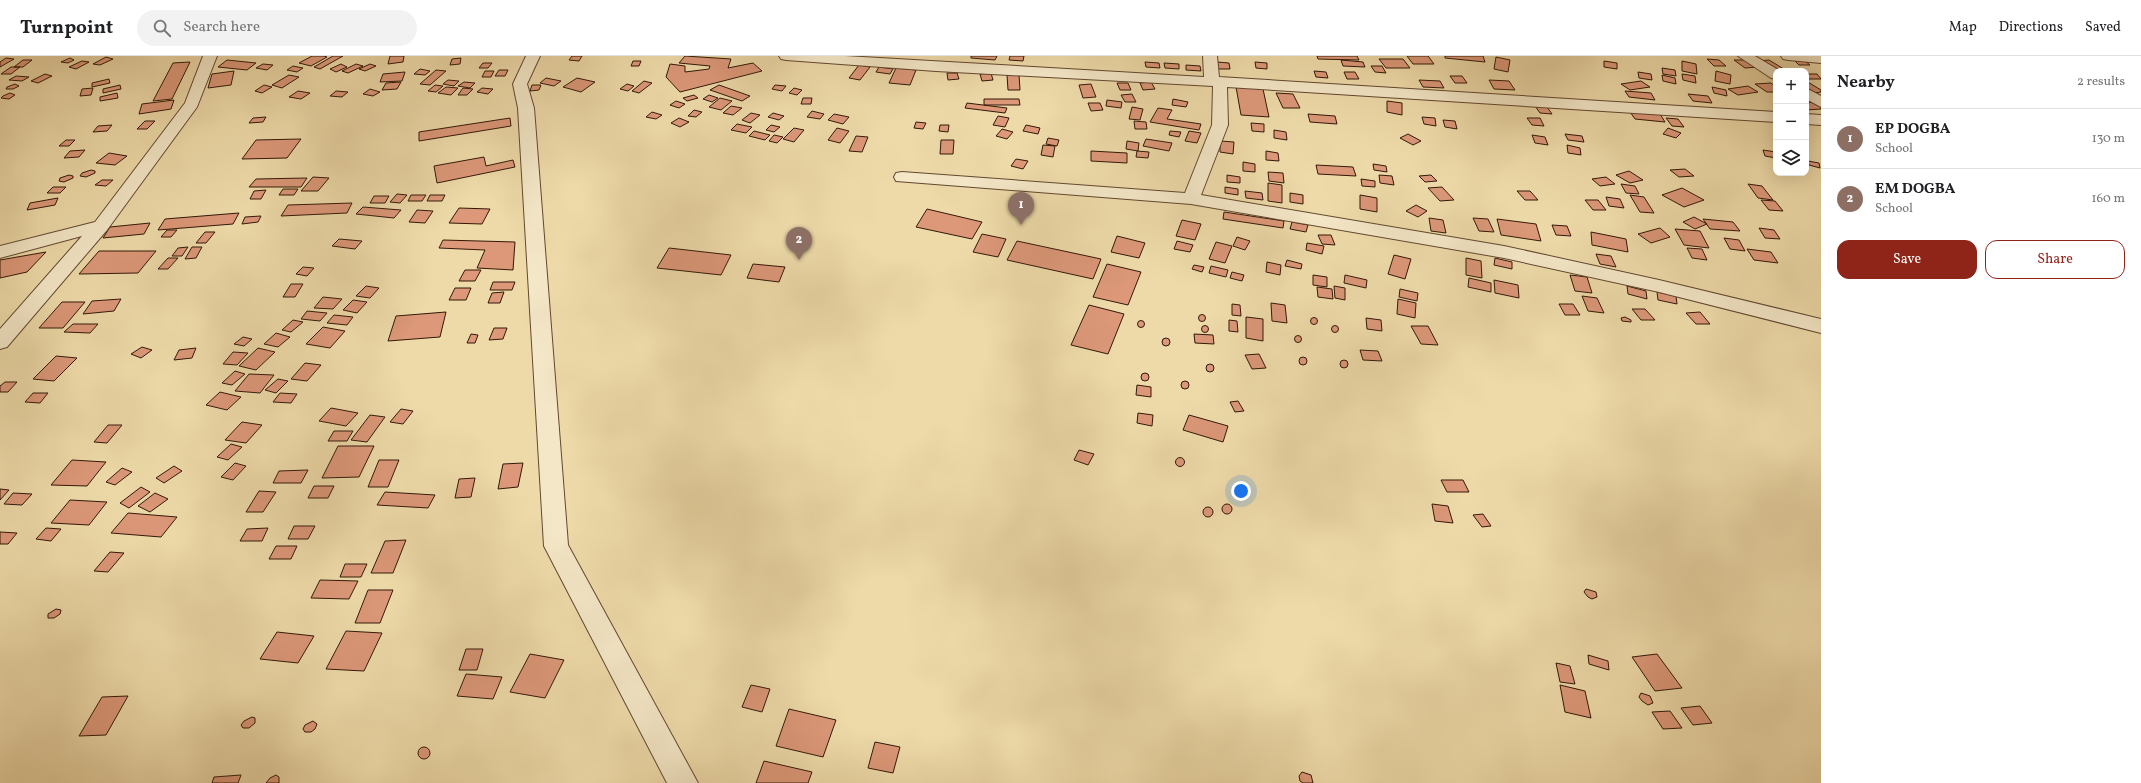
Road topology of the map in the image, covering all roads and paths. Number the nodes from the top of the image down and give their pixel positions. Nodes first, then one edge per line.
1 (210, 56) edge
2 (533, 56) edge
3 (786, 56) edge
4 (1210, 56) edge
5 (1745, 56) edge
6 (1788, 56) edge
7 (1821, 59) edge
8 (1773, 73) edge
9 (1216, 82) junction
10 (1809, 95) edge
11 (1821, 102) edge
12 (1773, 117) edge
13 (1809, 119) edge
14 (1821, 120) edge
15 (902, 177) dead end
16 (1191, 199) junction
17 (101, 226) junction
18 (0, 252) edge
19 (1821, 326) edge
20 (0, 342) edge
21 (683, 783) edge

1 - 17 street
2 - 21 street
3 - 9 street
4 - 9 street
5 - 8 street
6 - 7 street
9 - 12 street
9 - 16 street
10 - 11 street
13 - 14 street
15 - 16 street
16 - 19 street
17 - 18 street
17 - 20 street

